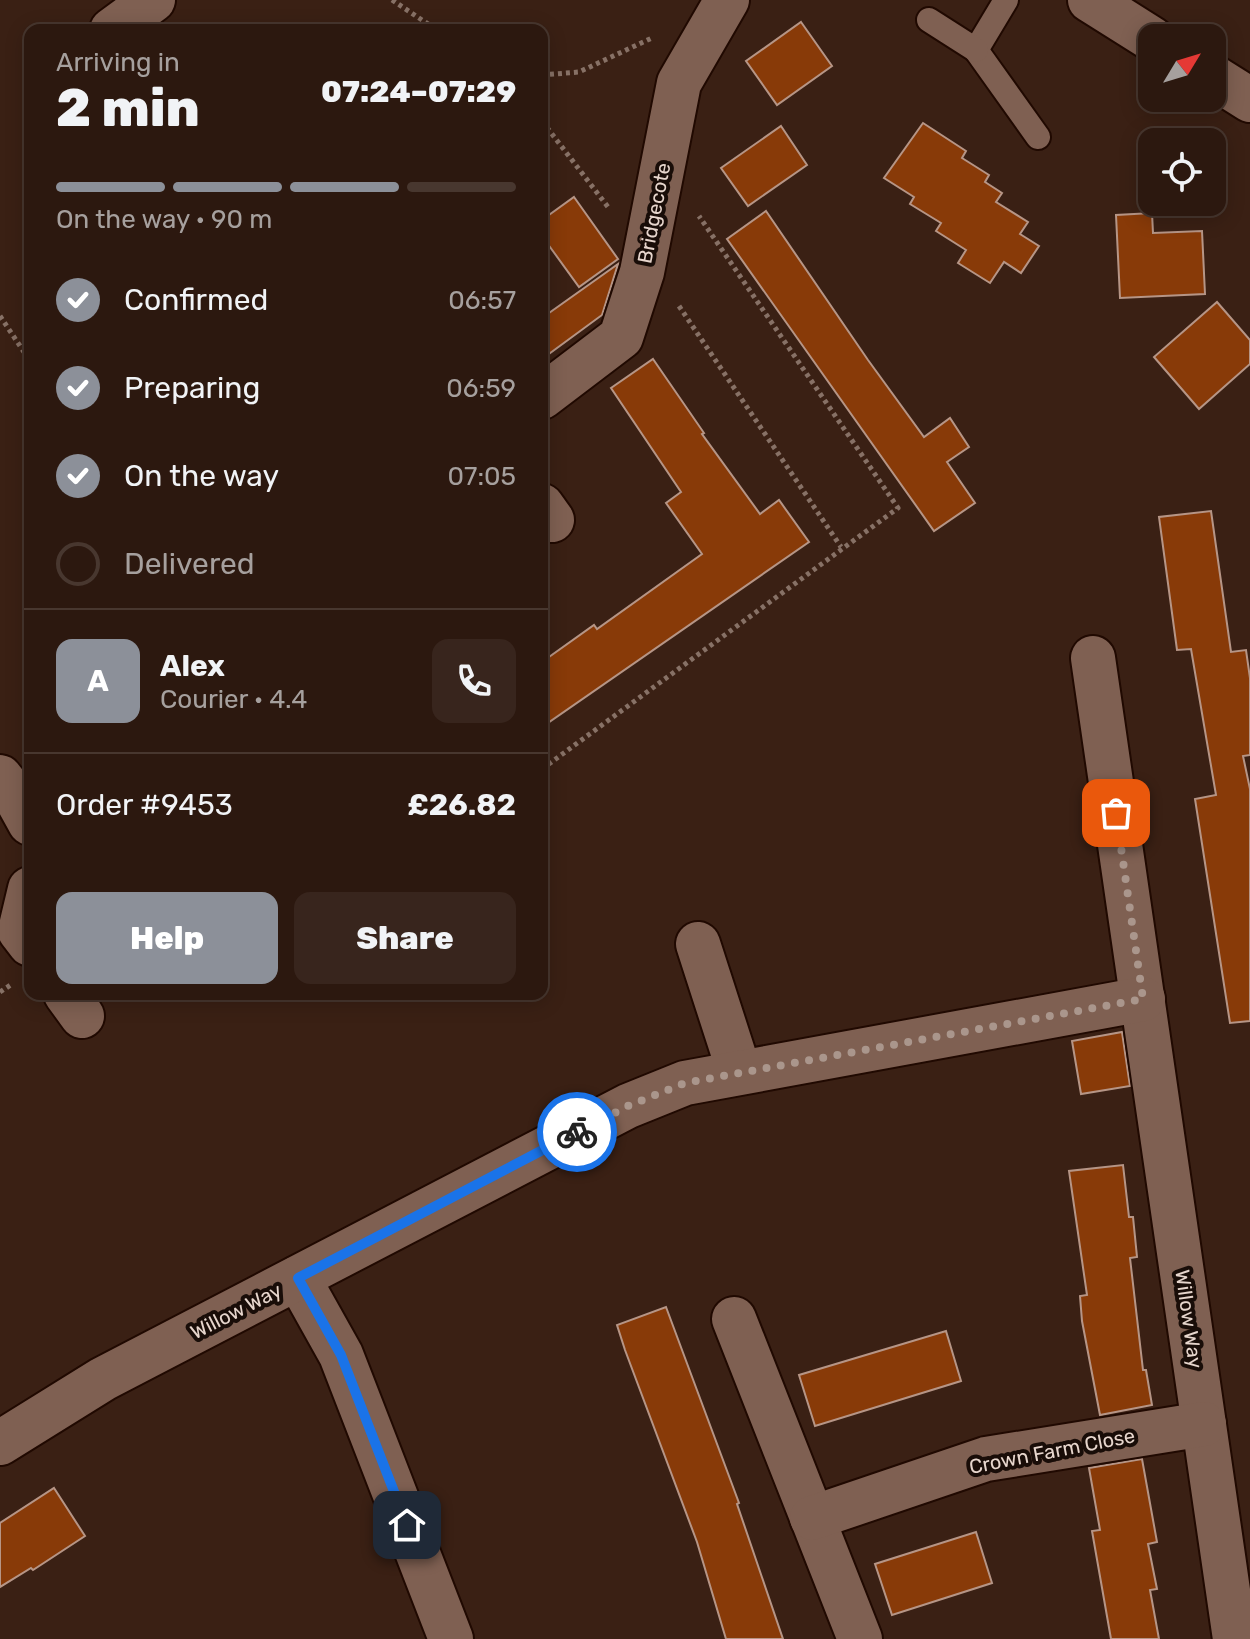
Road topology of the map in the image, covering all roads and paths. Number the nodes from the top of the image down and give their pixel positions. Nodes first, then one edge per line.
1 (153, 0) edge
2 (392, 0) edge
3 (1006, 0) edge
4 (1090, 0) edge
5 (719, 15) edge
6 (929, 20) dead end
7 (120, 24) edge
8 (428, 24) edge
9 (1138, 30) edge
10 (976, 50) junction
11 (548, 75) edge
12 (1226, 85) edge
13 (1250, 100) edge
14 (548, 129) edge
15 (1038, 137) dead end
16 (664, 163) junction
17 (646, 255) junction
18 (0, 316) edge
19 (24, 352) edge
20 (548, 392) edge
21 (841, 547) junction
22 (1093, 658) dead end
23 (548, 765) edge
24 (24, 914) edge
25 (24, 936) edge
26 (698, 944) dead end
27 (1143, 999) junction
28 (739, 1071) junction
29 (298, 1278) junction
30 (734, 1319) dead end
31 (1204, 1424) junction
32 (0, 1443) edge
33 (812, 1518) junction
34 (451, 1639) edge
35 (860, 1639) edge
36 (1235, 1639) edge

1 - 7 street
2 - 8 path
3 - 10 lane
4 - 9 street
5 - 11 path
5 - 16 street, Bridgecote
6 - 10 lane
10 - 15 lane
12 - 13 street
14 - 17 path
16 - 17 street, Bridgecote
16 - 21 path
17 - 20 street, Bridgecote
17 - 21 path
18 - 19 path
21 - 23 path
22 - 27 street, Willow Way
24 - 25 street
26 - 28 street
27 - 28 street, Willow Way
27 - 31 street, Willow Way
28 - 29 street, Willow Way
29 - 32 street, Willow Way
29 - 34 street
30 - 33 street
31 - 33 street, Crown Farm Close
31 - 36 street, Willow Way
33 - 35 street

